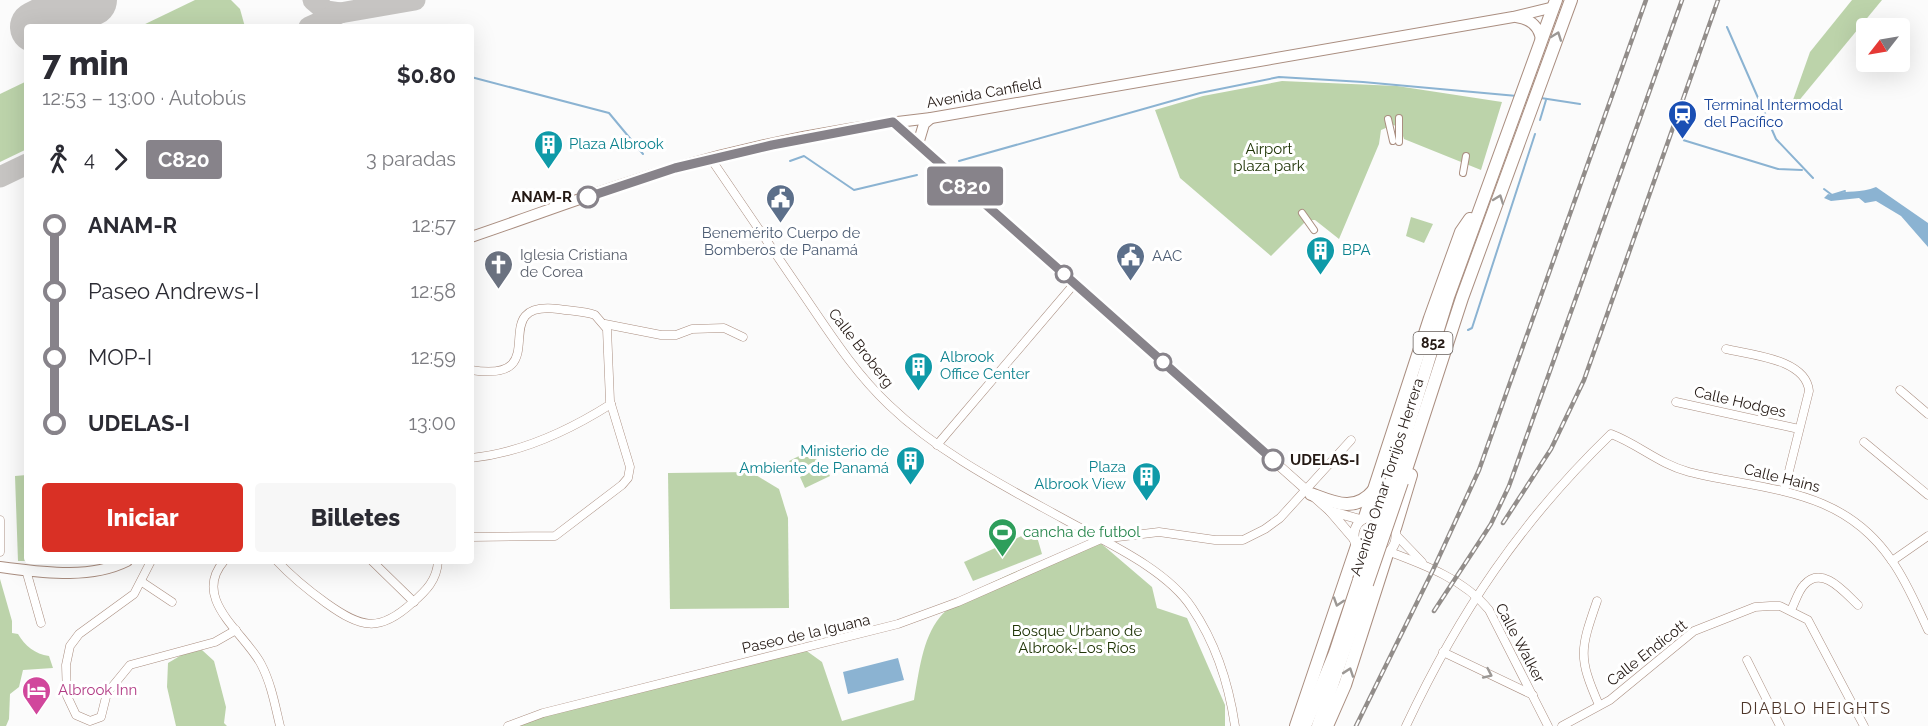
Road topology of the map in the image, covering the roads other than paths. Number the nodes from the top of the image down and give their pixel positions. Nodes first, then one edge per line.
1 (1570, 0) edge
2 (1555, 3) edge
3 (1513, 17) junction
4 (1541, 44) junction
5 (1521, 116) junction
6 (931, 118) junction
7 (1399, 118) dead end
8 (1388, 119) dead end
9 (893, 122) junction
10 (918, 144) junction
11 (1466, 156) dead end
12 (711, 159) junction
13 (1463, 173) dead end
14 (1480, 206) junction
15 (1302, 213) dead end
16 (1314, 230) dead end
17 (474, 236) edge
18 (1075, 283) junction
19 (605, 324) junction
20 (742, 337) dead end
21 (1726, 348) dead end
22 (474, 370) edge
23 (1900, 390) dead end
24 (1676, 402) dead end
25 (611, 404) junction
26 (1928, 414) edge
27 (1799, 429) junction
28 (1351, 440) dead end
29 (1864, 442) dead end
30 (937, 445) junction
31 (474, 458) edge
32 (1377, 483) junction
33 (1400, 483) junction
34 (1784, 491) junction
35 (1309, 492) junction
36 (1928, 495) edge
37 (1330, 511) junction
38 (1364, 518) junction
39 (0, 520) edge
40 (1396, 532) junction
41 (1928, 536) edge
42 (474, 537) edge
43 (1101, 539) junction
44 (1355, 543) junction
45 (0, 552) edge
46 (1388, 553) junction
47 (1892, 561) junction
48 (119, 564) edge
49 (151, 564) edge
50 (222, 564) edge
51 (280, 564) edge
52 (375, 564) edge
53 (437, 564) edge
54 (1425, 565) junction
55 (0, 567) edge
56 (26, 570) junction
57 (1345, 581) junction
58 (142, 582) junction
59 (1367, 585) junction
60 (1476, 595) junction
61 (1597, 601) dead end
62 (172, 602) dead end
63 (414, 602) junction
64 (1858, 605) dead end
65 (1791, 610) junction
66 (41, 623) dead end
67 (236, 630) junction
68 (1928, 630) edge
69 (1443, 652) junction
70 (1747, 660) dead end
71 (1533, 695) junction
72 (1599, 705) junction
73 (279, 726) edge
74 (508, 726) edge
75 (1235, 726) edge
76 (1296, 726) edge
77 (1305, 726) edge
78 (1318, 726) edge
79 (1327, 726) edge
80 (1406, 726) edge
81 (1548, 726) edge
82 (1562, 726) edge
83 (1780, 726) edge
84 (1864, 726) edge

5 -> 1 main road, Avenida Omar Torrijos Herrera / 852
2 - 3 main road, Avenida Canfield
2 - 4 main road, Avenida Omar Torrijos Herrera / 852
3 - 4 main road
3 - 6 main road, Avenida Canfield
4 - 5 main road, Avenida Omar Torrijos Herrera / 852
5 - 14 main road, Avenida Omar Torrijos Herrera / 852
33 -> 5 main road, Avenida Omar Torrijos Herrera / 852
6 - 9 main road, Avenida Canfield
6 - 10 main road
7 - 8 street
9 - 10 street
9 - 12 main road, Avenida Canfield
10 - 18 street
11 - 13 street
12 - 17 main road, Avenida Canfield
12 - 30 street, Calle Broberg
14 - 32 main road
14 - 33 main road, Avenida Omar Torrijos Herrera / 852
15 - 16 street
18 - 30 street
18 - 35 street
19 - 20 street
19 - 22 street
19 - 25 street
21 - 27 street
23 - 26 street
24 - 27 street, Calle Hodges
25 - 31 street
25 - 42 street
27 - 34 street
28 - 35 street, Paseo de la Iguana
29 - 36 street
30 - 43 street, Calle Broberg
32 - 33 main road
32 - 35 main road
32 - 38 main road
33 - 40 main road
33 - 59 main road, Avenida Omar Torrijos Herrera / 852, bridge
34 - 47 street, Calle Hains
34 - 60 street, Calle Hains
35 - 37 street
35 - 43 street, Paseo de la Iguana
37 - 38 street
37 - 44 street
38 - 40 street
38 - 44 street
39 - 45 street
40 - 46 street
40 - 54 street, Calle Walker
41 - 47 street
43 - 74 street, Paseo de la Iguana
43 - 75 street, Calle Broberg
44 - 46 street
44 - 57 main road
46 - 54 street, Calle Walker
46 - 59 main road
47 - 68 street, Calle Hains
48 - 56 main road
49 - 58 street
50 - 67 street
51 - 63 street
52 - 63 street
53 - 63 street
54 - 60 street, Calle Walker
55 - 56 main road
56 - 66 street
57 - 59 main road
57 -> 76 main road
58 - 62 street
58 - 67 street
59 - 77 main road, Avenida Omar Torrijos Herrera
59 - 78 main road, Avenida Omar Torrijos Herrera
79 -> 59 main road
60 - 69 street
60 - 71 street, Calle Walker
61 - 72 street
64 - 65 street
65 - 72 street, Calle Endicott
65 - 84 street
67 - 73 street
69 -> 71 street
69 - 80 street
70 - 83 street
71 - 81 street, Calle Walker
72 - 82 street, Calle Endicott

